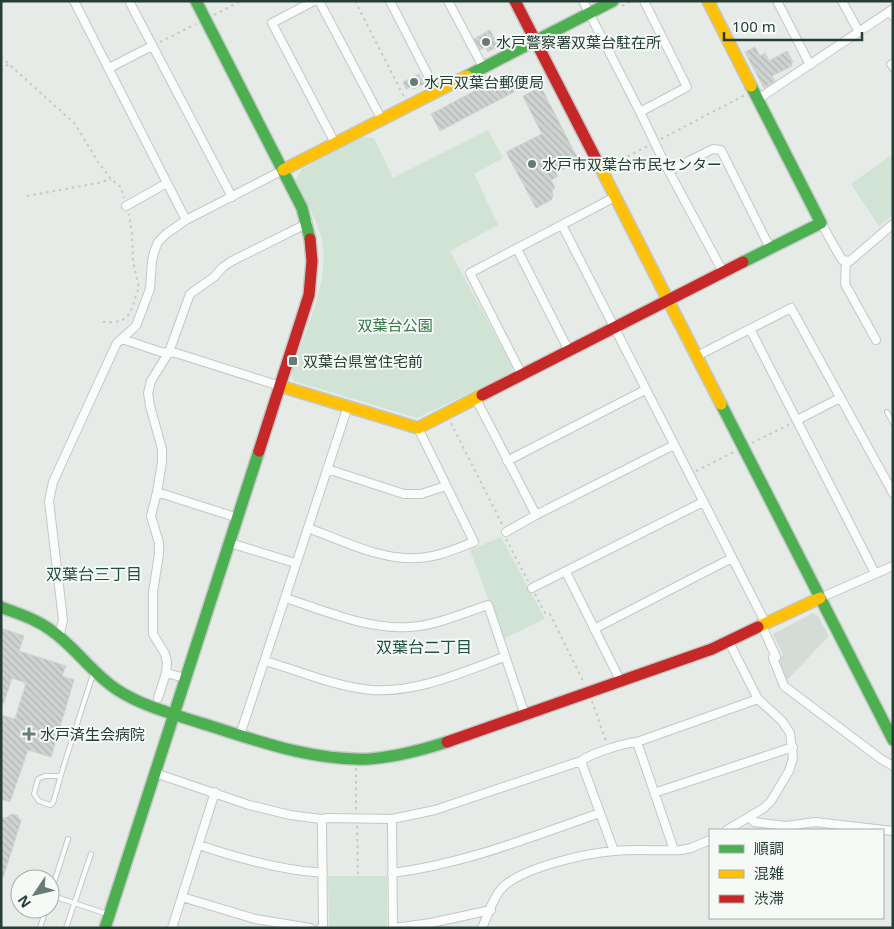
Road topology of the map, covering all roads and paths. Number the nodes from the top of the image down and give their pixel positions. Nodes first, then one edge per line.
1 (74, 1) edge
2 (130, 1) edge
3 (196, 1) edge
4 (241, 1) edge
5 (314, 1) edge
6 (319, 1) edge
7 (355, 1) edge
8 (390, 1) edge
9 (448, 1) edge
10 (515, 1) edge
11 (583, 1) edge
12 (613, 1) edge
13 (644, 1) edge
14 (708, 1) edge
15 (777, 1) edge
16 (842, 1) edge
17 (589, 13) junction
18 (217, 14) dead end
19 (891, 14) edge
20 (195, 24) dead end
21 (859, 32) junction
22 (535, 41) junction
23 (155, 45) junction
24 (1, 58) edge
25 (893, 61) edge
26 (9, 64) junction
27 (810, 65) junction
28 (483, 67) junction
29 (109, 68) junction
30 (1, 70) edge
31 (893, 70) edge
32 (436, 91) junction
33 (404, 96) dead end
34 (754, 96) junction
35 (640, 112) junction
36 (382, 120) junction
37 (335, 143) junction
38 (654, 143) junction
39 (610, 165) dead end
40 (283, 170) junction
41 (669, 171) junction
42 (111, 179) junction
43 (167, 184) junction
44 (27, 196) dead end
45 (232, 197) junction
46 (615, 198) junction
47 (126, 206) junction
48 (186, 220) junction
49 (308, 223) junction
50 (821, 223) junction
51 (562, 225) junction
52 (892, 228) edge
53 (770, 248) junction
54 (517, 249) junction
55 (846, 261) junction
56 (723, 272) junction
57 (668, 301) junction
58 (102, 322) dead end
59 (616, 328) junction
60 (750, 329) junction
61 (122, 339) junction
62 (876, 340) dead end
63 (569, 351) junction
64 (169, 352) junction
65 (697, 356) junction
66 (522, 375) junction
67 (280, 386) junction
68 (645, 390) junction
69 (840, 398) junction
70 (476, 399) junction
71 (348, 406) junction
72 (887, 412) dead end
73 (795, 421) junction
74 (893, 424) edge
75 (418, 428) junction
76 (753, 442) dead end
77 (674, 445) junction
78 (733, 453) dead end
79 (507, 461) junction
80 (327, 469) junction
81 (691, 474) junction
82 (446, 486) junction
83 (157, 492) junction
84 (893, 493) edge
85 (703, 502) junction
86 (536, 515) junction
87 (238, 518) junction
88 (308, 528) junction
89 (506, 532) dead end
90 (230, 542) junction
91 (732, 558) junction
92 (295, 564) junction
93 (893, 566) edge
94 (566, 572) junction
95 (875, 573) junction
96 (532, 588) dead end
97 (285, 598) junction
98 (820, 598) junction
99 (1, 607) edge
100 (764, 625) junction
101 (594, 629) junction
102 (59, 637) junction
103 (729, 642) junction
104 (504, 656) junction
105 (265, 660) junction
106 (94, 672) junction
107 (166, 673) junction
108 (186, 678) junction
109 (621, 682) junction
110 (158, 698) dead end
111 (758, 699) junction
112 (174, 714) junction
113 (525, 715) junction
114 (240, 736) junction
115 (893, 740) edge
116 (637, 742) junction
117 (793, 748) junction
118 (582, 761) junction
119 (893, 766) edge
120 (155, 773) junction
121 (60, 776) junction
122 (215, 792) junction
123 (654, 793) junction
124 (600, 813) junction
125 (750, 817) junction
126 (392, 819) junction
127 (321, 820) junction
128 (729, 829) edge
129 (876, 829) edge
130 (68, 839) dead end
131 (709, 840) edge
132 (199, 845) junction
133 (674, 850) junction
134 (614, 851) junction
135 (91, 854) dead end
136 (58, 869) edge
137 (323, 873) junction
138 (392, 873) junction
139 (182, 897) junction
140 (60, 898) edge
141 (74, 903) junction
142 (491, 910) junction
143 (109, 915) junction
144 (66, 928) edge
145 (105, 928) edge
146 (172, 928) edge
147 (310, 928) edge
148 (323, 928) edge
149 (393, 928) edge
150 (482, 928) edge

1 - 29 street
2 - 23 street
3 - 40 street
4 - 18 path
5 - 37 street
6 - 36 street
7 - 33 path
8 - 32 street
9 - 28 street
10 - 22 street
11 - 17 street
12 - 17 street
13 - 35 street
14 - 34 street
15 - 27 street
16 - 21 street
17 - 22 street
17 - 35 street
19 - 21 street
20 - 23 path
21 - 27 street
22 - 28 street
22 - 46 street
23 - 29 street
23 - 45 street
24 - 26 path
25 - 31 lane
26 - 30 path
26 - 42 path
27 - 34 street
28 - 32 street
29 - 43 street
32 - 36 street
34 - 38 path
34 - 50 street
35 - 38 street
36 - 37 street
37 - 40 street
38 - 39 path
38 - 41 street
40 - 45 street
40 - 49 street
41 - 53 street
41 - 56 street
42 - 44 path
42 - 47 path
43 - 47 street
43 - 48 street
45 - 48 street
46 - 51 street
46 - 57 street
47 - 58 path
48 - 61 street
49 - 64 street
49 - 67 street
50 - 53 street
50 - 55 street
51 - 54 street
51 - 59 street
52 - 55 street
53 - 56 street
54 - 63 street
54 - 66 street
55 - 62 street
56 - 57 street
57 - 59 street
57 - 65 street
59 - 63 street
59 - 68 street
60 - 65 street
60 - 69 street
60 - 73 street
61 - 64 street
61 - 102 street
63 - 66 street
64 - 67 street
64 - 83 street
65 - 98 street
66 - 70 street
67 - 71 street
67 - 87 street
68 - 77 street
68 - 79 street
69 - 73 street
69 - 84 street
70 - 75 street
70 - 79 street
71 - 75 street
71 - 80 street
72 - 74 lane
73 - 76 path
73 - 95 street
75 - 82 street
77 - 81 street
77 - 86 street
78 - 81 path
79 - 86 street
80 - 82 street
80 - 88 street
81 - 85 street
82 - 88 street
83 - 87 street
83 - 107 street
85 - 91 street
85 - 94 street
86 - 89 street
87 - 90 street
88 - 92 street
90 - 92 street
90 - 108 street
91 - 100 street
91 - 101 street
92 - 97 street
93 - 95 street
94 - 96 street
94 - 101 street
95 - 98 street
97 - 104 street
97 - 105 street
98 - 100 street
98 - 115 street
99 - 102 street
100 - 103 street
100 - 119 street
101 - 109 street
102 - 106 street
103 - 109 street
103 - 111 street
104 - 105 street
104 - 113 street
105 - 114 street
106 - 112 street
106 - 121 lane
107 - 108 street
107 - 110 street
108 - 112 street
109 - 113 street
111 - 116 street
111 - 117 street
112 - 114 street
112 - 120 street
113 - 114 street
116 - 118 street
116 - 123 street
117 - 123 street
117 - 125 street
118 - 124 street
118 - 126 street
120 - 122 street
120 - 143 street
121 - 121 lane
122 - 127 street
122 - 132 street
123 - 133 street
124 - 134 street
124 - 138 street
125 - 128 street
125 - 129 street
126 - 127 street
126 - 138 street
127 - 137 street
130 - 136 lane
131 - 133 street
132 - 137 street
132 - 139 street
133 - 134 street
134 - 142 street
135 - 141 lane
137 - 148 street
138 - 149 street
139 - 146 street
139 - 147 street
140 - 141 lane
141 - 143 lane
141 - 144 lane
142 - 149 street
142 - 150 street
143 - 145 street

